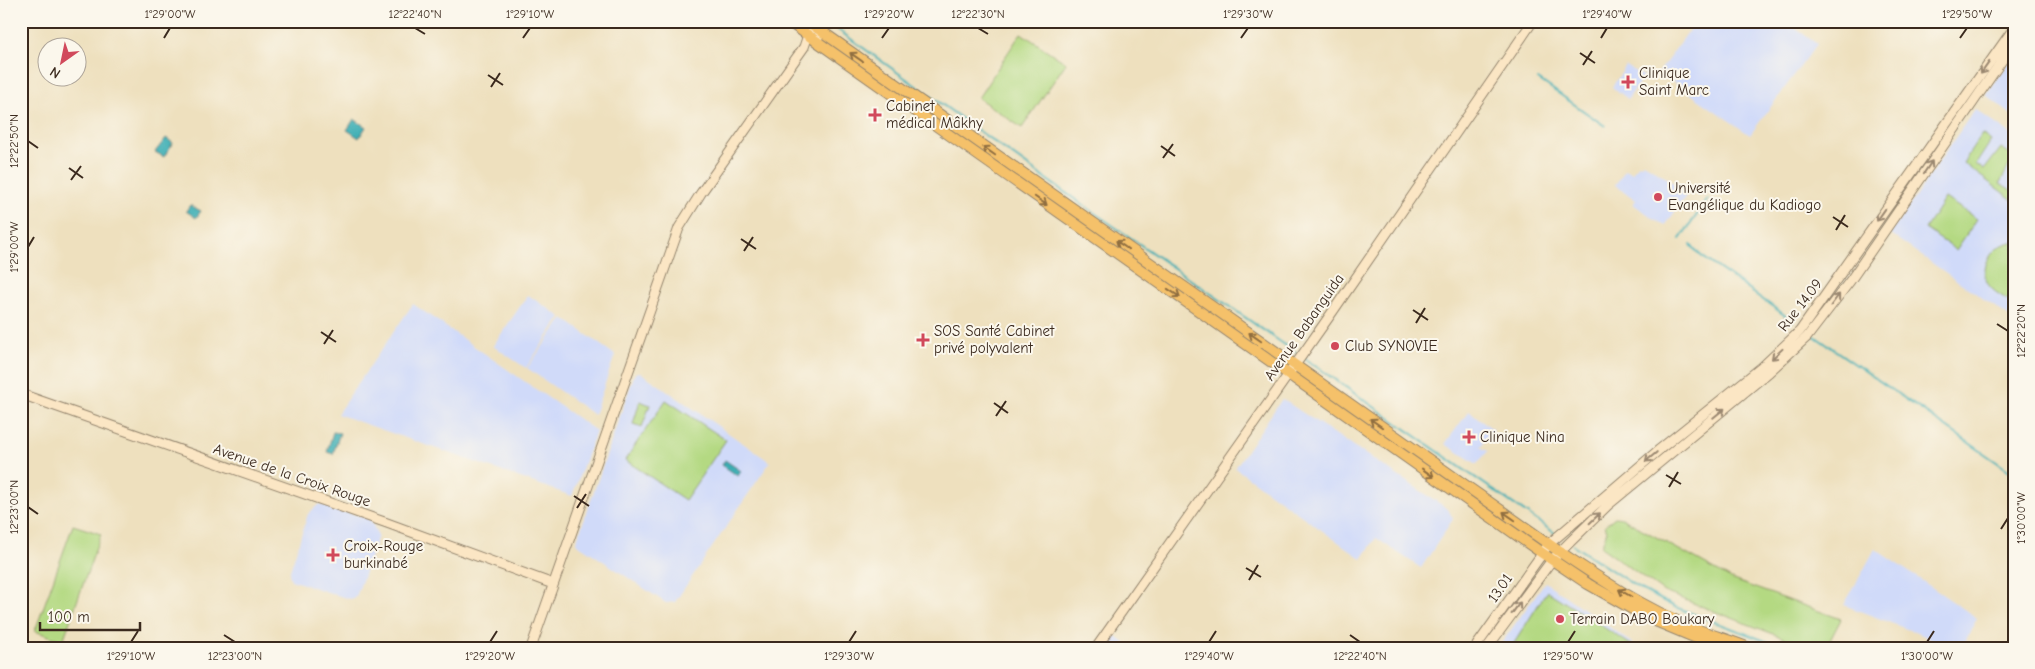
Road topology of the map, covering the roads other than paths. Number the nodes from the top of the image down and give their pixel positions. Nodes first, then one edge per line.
1 (788, 21) edge
2 (829, 21) edge
3 (1533, 21) edge
4 (2014, 28) edge
5 (814, 29) edge
6 (2014, 43) edge
7 (1292, 369) junction
8 (21, 394) edge
9 (1549, 544) junction
10 (1560, 552) junction
11 (1542, 553) junction
12 (1552, 560) junction
13 (553, 584) junction
14 (531, 648) edge
15 (1096, 648) edge
16 (1475, 648) edge
17 (1487, 648) edge
18 (1720, 648) edge
19 (1749, 648) edge

1 - 5 main road
2 - 5 street
3 - 7 street, Avenue Babanguida
4 -> 9 street, Rue 14.09
5 - 7 main road
5 - 13 street
10 -> 6 street, Rue 14.09
9 -> 7 main road
7 -> 11 main road
7 - 15 street, Avenue Babanguida
8 - 13 street, Avenue de la Croix Rouge
9 - 10 main road
9 - 11 street, 13.01
10 - 12 street, 13.01
19 -> 10 main road
11 - 12 main road
11 - 16 street, 13.01
17 -> 12 street, 13.01
12 - 18 main road
13 - 14 street

